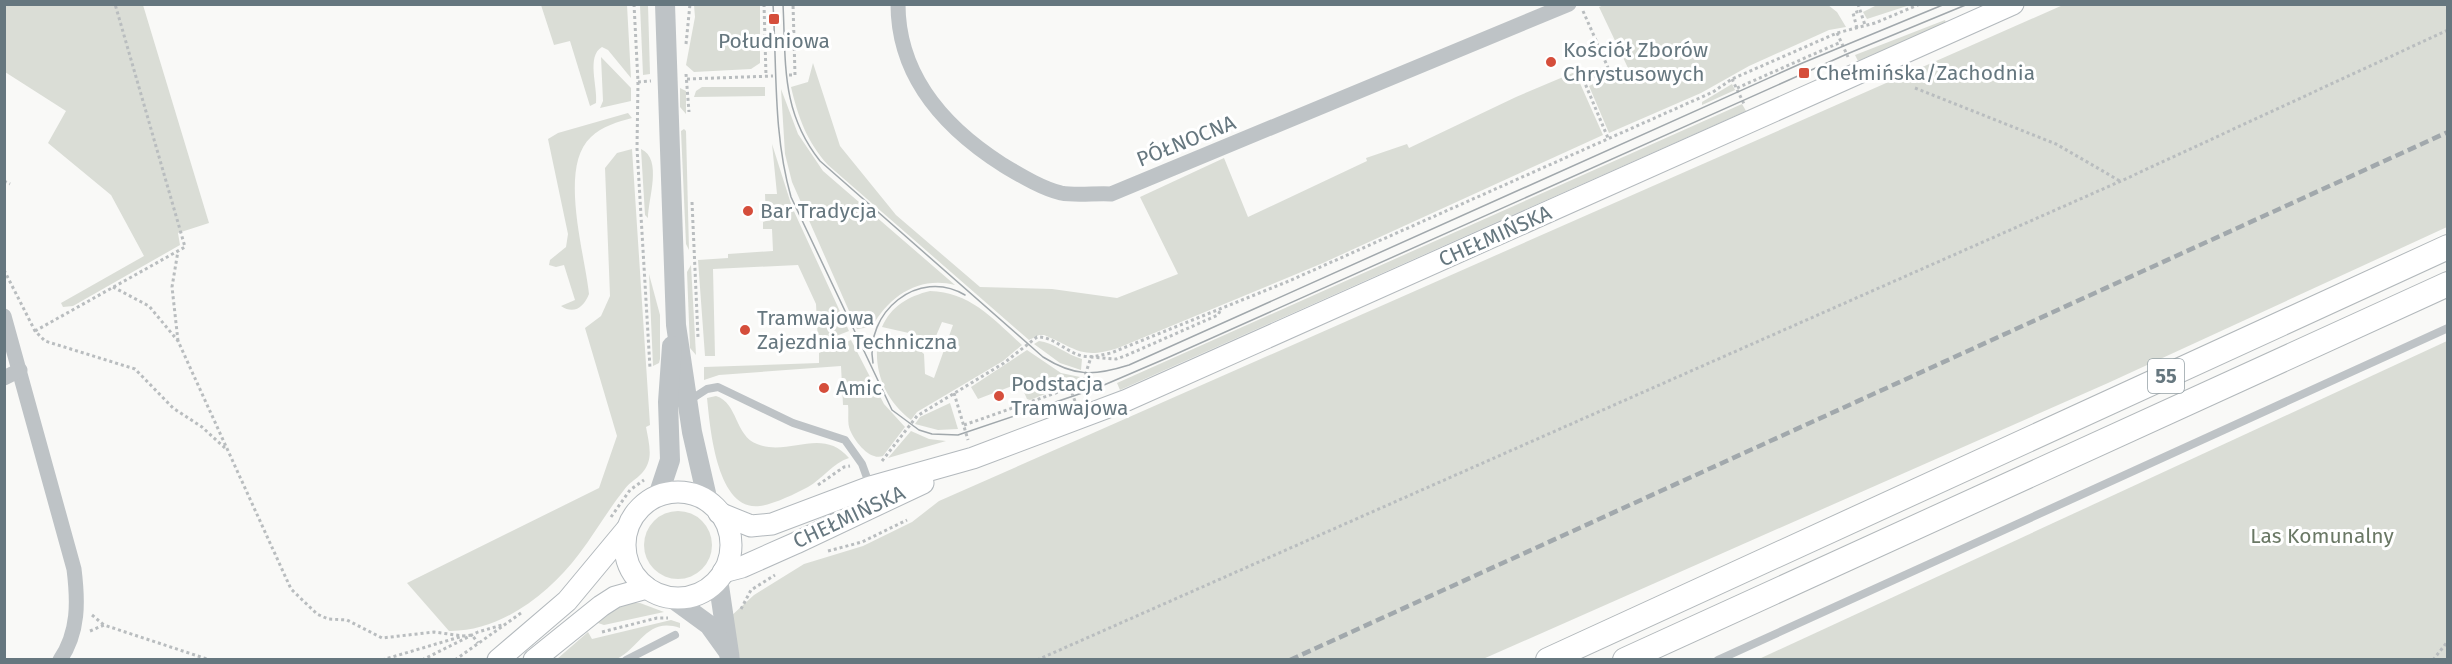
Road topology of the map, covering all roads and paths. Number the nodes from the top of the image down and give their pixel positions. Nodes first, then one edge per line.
1 (115, 4) edge
2 (634, 4) edge
3 (665, 4) edge
4 (690, 4) edge
5 (764, 4) edge
6 (793, 4) edge
7 (898, 4) edge
8 (1569, 4) edge
9 (1580, 4) edge
10 (1858, 4) edge
11 (1920, 4) edge
12 (2013, 4) edge
13 (1860, 11) junction
14 (1865, 26) junction
15 (1857, 28) junction
16 (2448, 30) edge
17 (1841, 42) dead end
18 (686, 46) dead end
19 (684, 68) dead end
20 (789, 75) dead end
21 (766, 76) junction
22 (773, 76) dead end
23 (689, 79) junction
24 (679, 80) dead end
25 (651, 81) dead end
26 (638, 82) junction
27 (1737, 88) dead end
28 (1915, 88) dead end
29 (689, 122) dead end
30 (1608, 138) junction
31 (4, 181) edge
32 (2121, 182) junction
33 (10, 184) dead end
34 (692, 200) dead end
35 (2448, 247) edge
36 (178, 251) junction
37 (4, 270) edge
38 (2448, 284) edge
39 (113, 287) junction
40 (1222, 308) junction
41 (4, 316) edge
42 (676, 325) junction
43 (2448, 328) edge
44 (35, 331) junction
45 (178, 341) junction
46 (699, 347) dead end
47 (1091, 357) junction
48 (20, 370) junction
49 (651, 372) dead end
50 (4, 378) edge
51 (1070, 388) junction
52 (954, 393) junction
53 (688, 400) junction
54 (1068, 405) dead end
55 (964, 425) junction
56 (968, 445) junction
57 (229, 451) junction
58 (882, 461) junction
59 (890, 463) dead end
60 (862, 464) junction
61 (649, 473) dead end
62 (870, 487) junction
63 (814, 488) dead end
64 (658, 496) junction
65 (713, 507) junction
66 (907, 520) dead end
67 (608, 521) dead end
68 (628, 527) junction
69 (827, 551) dead end
70 (778, 573) dead end
71 (721, 575) junction
72 (647, 588) junction
73 (672, 598) junction
74 (525, 610) dead end
75 (739, 614) dead end
76 (657, 618) dead end
77 (507, 623) junction
78 (602, 632) dead end
79 (675, 635) dead end
80 (463, 636) junction
81 (470, 636) junction
82 (71, 638) junction
83 (2448, 641) edge
84 (479, 643) junction
85 (729, 656) edge
86 (60, 660) edge
87 (210, 660) edge
88 (382, 660) edge
89 (422, 660) edge
90 (454, 660) edge
91 (498, 660) edge
92 (534, 660) edge
93 (626, 660) edge
94 (1038, 660) edge
95 (1548, 660) edge
96 (1625, 660) edge
97 (1718, 660) edge
98 (2433, 660) edge

1 - 36 path
2 - 26 path
3 - 42 street
4 - 18 path
5 - 21 path
6 - 20 path
7 - 8 street, PÓŁNOCNA
9 - 30 path
10 - 13 path
11 - 14 path
12 - 56 main road, CHEŁMIŃSKA
13 - 14 path
13 - 15 path
14 - 15 path
15 - 30 path
16 - 32 path
17 - 27 path
19 - 23 path
21 - 22 path
21 - 23 path
23 - 24 path
23 - 29 path
25 - 26 path
26 - 49 path
28 - 32 path
30 - 40 path
31 - 33 path
32 - 94 path
34 - 46 path
35 - 95 main road, 55
36 - 39 path
36 - 45 path
37 - 44 path
38 - 96 main road, 55
39 - 44 path
39 - 45 path
40 - 47 path
40 - 47 path
41 - 48 street
42 - 53 street
42 - 64 street
43 - 97 lane
44 - 57 path
45 - 57 path
47 - 51 path
47 - 52 path
48 - 50 street
48 - 82 street
51 - 54 path
51 - 55 path
52 - 55 path
52 - 58 path
53 - 60 lane
53 - 65 street
55 - 56 path
56 - 62 main road, CHEŁMIŃSKA
56 - 71 main road, CHEŁMIŃSKA
57 - 80 path
58 - 59 path
58 - 60 path
60 - 62 lane
60 - 63 path
61 - 67 path
62 - 65 main road, CHEŁMIŃSKA
64 - 65 main road
64 - 68 main road
65 - 71 main road
66 - 69 path
68 - 72 main road
68 - 91 main road
70 - 75 path
71 - 73 main road
71 - 85 street
72 - 73 main road
72 - 92 main road
73 - 85 street
74 - 77 path
76 - 78 path
77 - 81 path
77 - 84 path
79 - 93 lane
80 - 81 path
80 - 88 path
81 - 84 path
81 - 89 path
82 - 86 street
82 - 87 path
83 - 98 path
84 - 90 path

